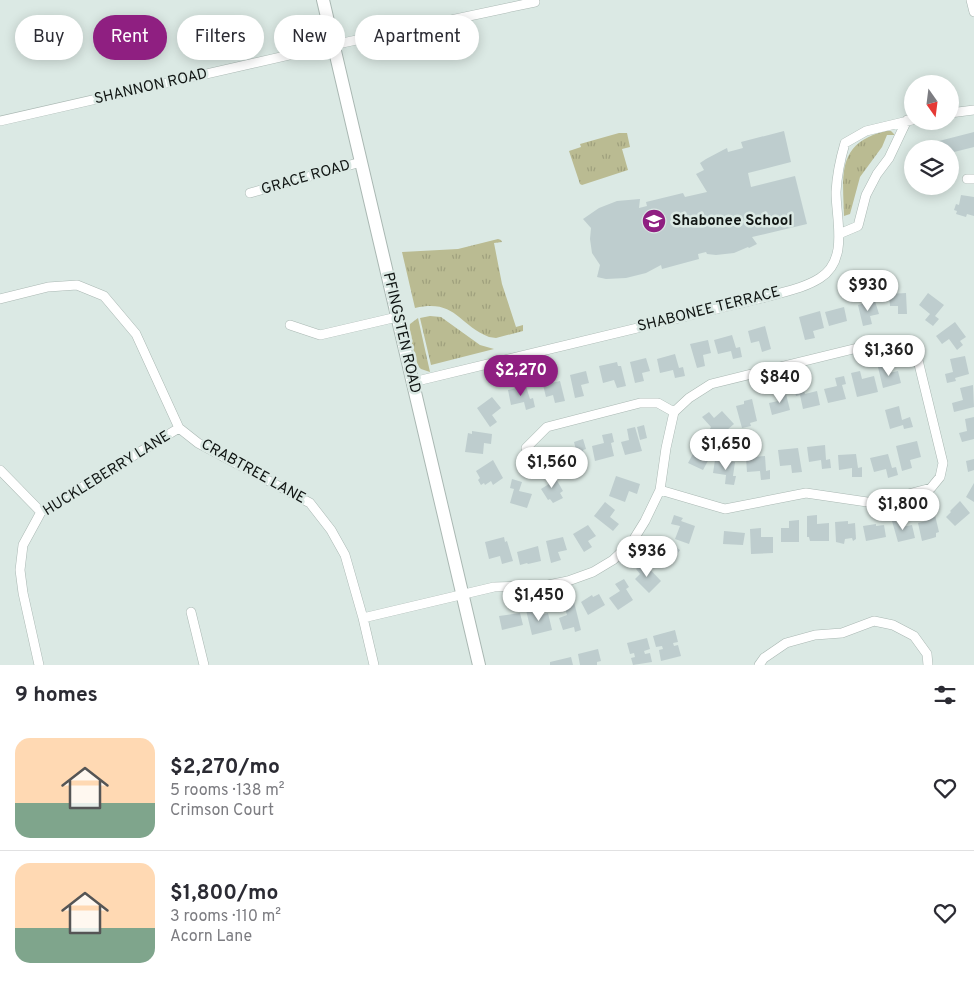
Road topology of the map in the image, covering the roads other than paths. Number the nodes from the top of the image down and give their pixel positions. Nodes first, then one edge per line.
1 (323, 0) edge
2 (534, 0) edge
3 (971, 0) edge
4 (974, 12) edge
5 (327, 15) edge
6 (345, 43) edge
7 (274, 59) edge
8 (337, 60) edge
9 (974, 110) edge
10 (959, 112) edge
11 (0, 121) edge
12 (904, 122) edge
13 (904, 130) edge
14 (361, 162) junction
15 (250, 193) dead end
16 (839, 234) junction
17 (0, 299) edge
18 (397, 316) junction
19 (290, 325) dead end
20 (413, 382) junction
21 (674, 412) junction
22 (179, 428) junction
23 (526, 448) dead end
24 (0, 470) edge
25 (660, 490) junction
26 (41, 512) junction
27 (462, 594) junction
28 (191, 612) dead end
29 (363, 618) junction
30 (39, 665) edge
31 (204, 665) edge
32 (374, 665) edge
33 (479, 665) edge
34 (759, 665) edge
35 (928, 665) edge

1 - 5 main road, PFINGSTEN ROAD
2 - 6 street, SHANNON ROAD
3 - 4 street
7 - 11 street, SHANNON ROAD
8 - 14 main road, PFINGSTEN ROAD
9 - 10 street
12 - 16 street, SHABONEE TERRACE
13 - 16 street
14 - 15 street, GRACE ROAD
14 - 18 main road, PFINGSTEN ROAD
16 - 20 street, SHABONEE TERRACE
17 - 22 street, CRABTREE LANE
18 - 19 street
18 - 20 main road, PFINGSTEN ROAD
20 - 27 main road, PFINGSTEN ROAD
21 - 23 street
21 - 25 street
21 - 25 street
22 - 26 street, HUCKLEBERRY LANE
22 - 29 street, CRABTREE LANE
24 - 26 street
25 - 27 street
26 - 30 street, HUCKLEBERRY LANE
27 - 29 street
27 - 33 main road, PFINGSTEN ROAD
28 - 31 street
29 - 32 street, CRABTREE LANE
34 - 35 street

